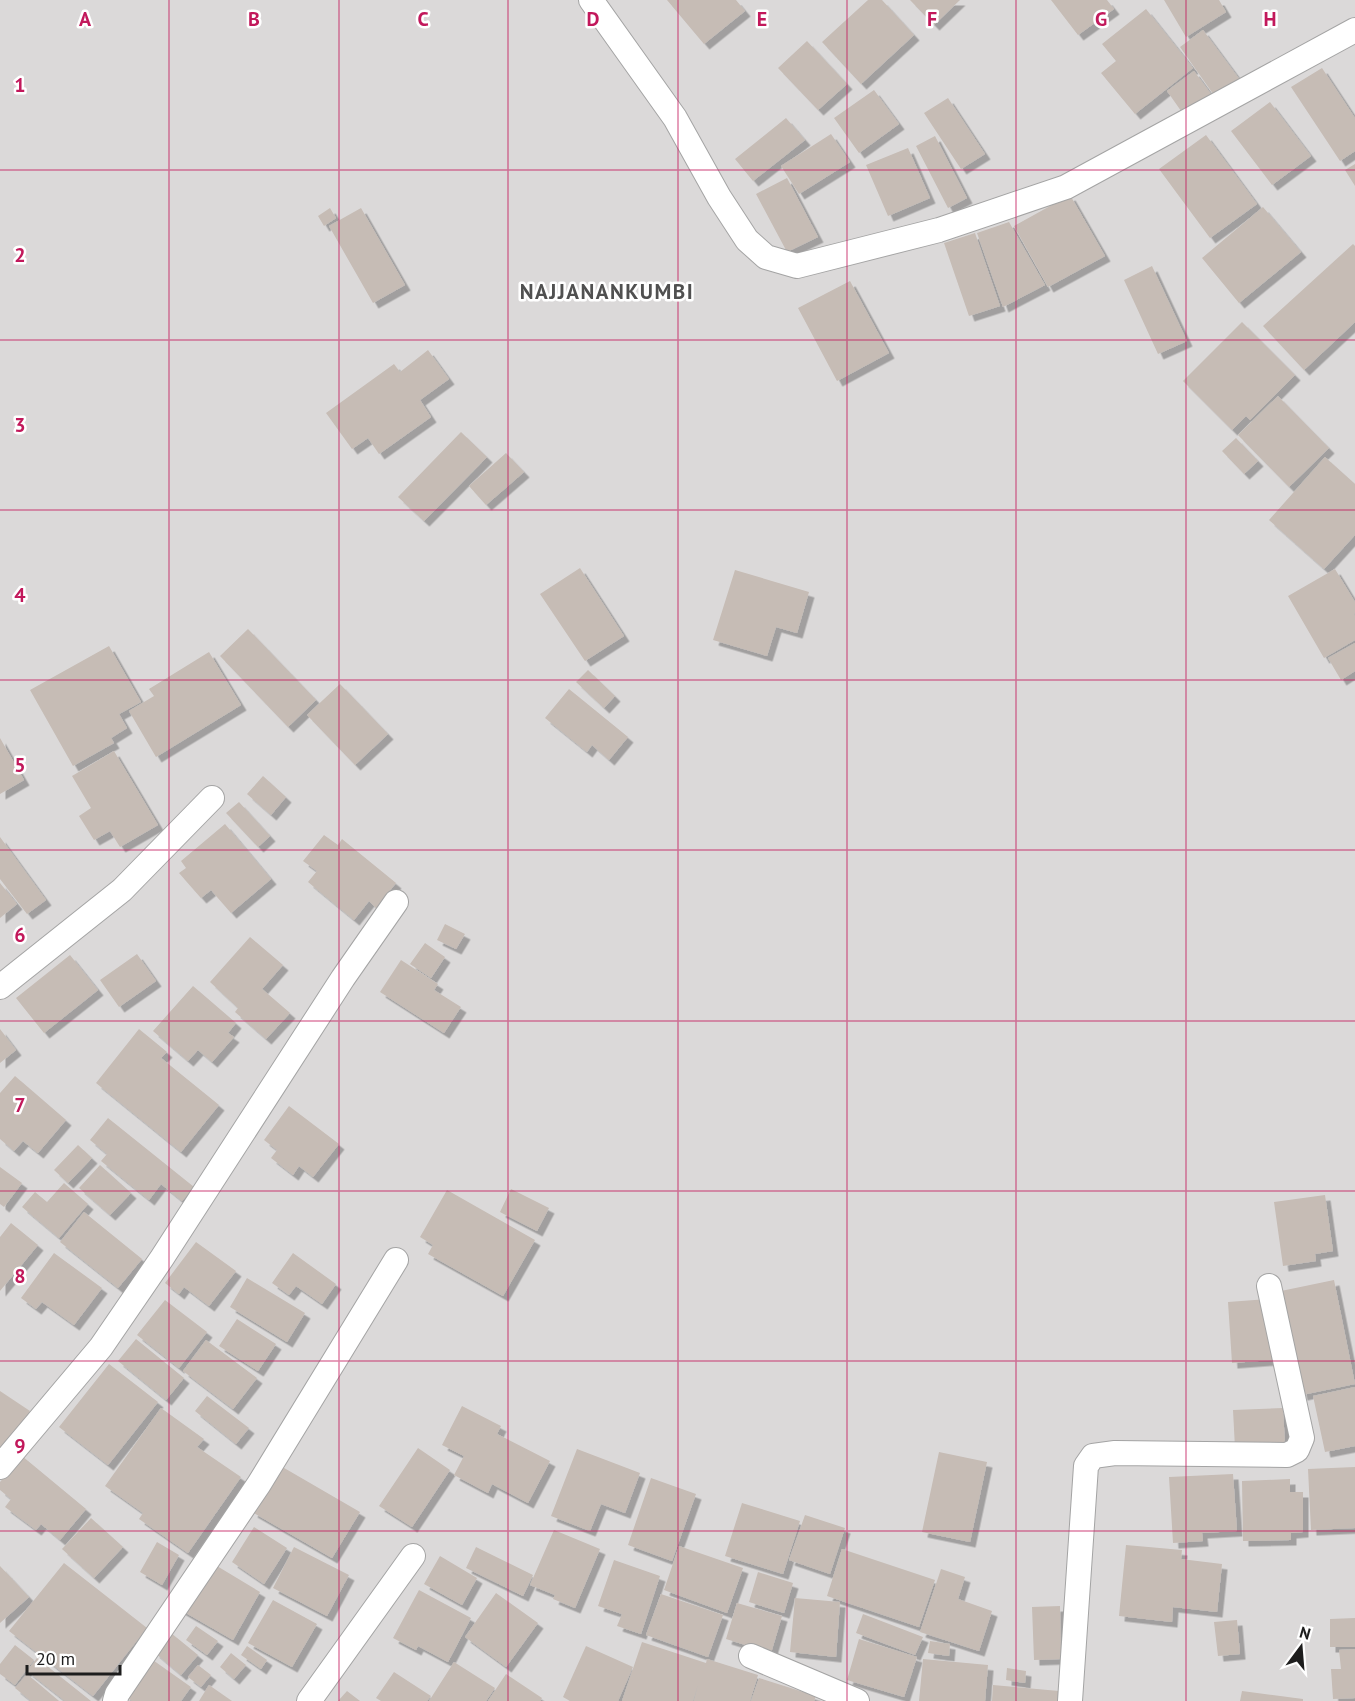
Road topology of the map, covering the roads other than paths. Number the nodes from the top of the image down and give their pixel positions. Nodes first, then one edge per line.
1 (591, 0) edge
2 (1355, 30) edge
3 (212, 798) dead end
4 (396, 902) dead end
5 (0, 987) edge
6 (396, 1260) dead end
7 (1269, 1286) dead end
8 (0, 1467) edge
9 (413, 1556) dead end
10 (751, 1656) dead end
11 (115, 1701) edge
12 (309, 1701) edge
13 (857, 1701) edge
14 (1070, 1701) edge

1 - 2 street
3 - 5 street
4 - 8 street
6 - 11 street
7 - 14 street
9 - 12 street
10 - 13 street

